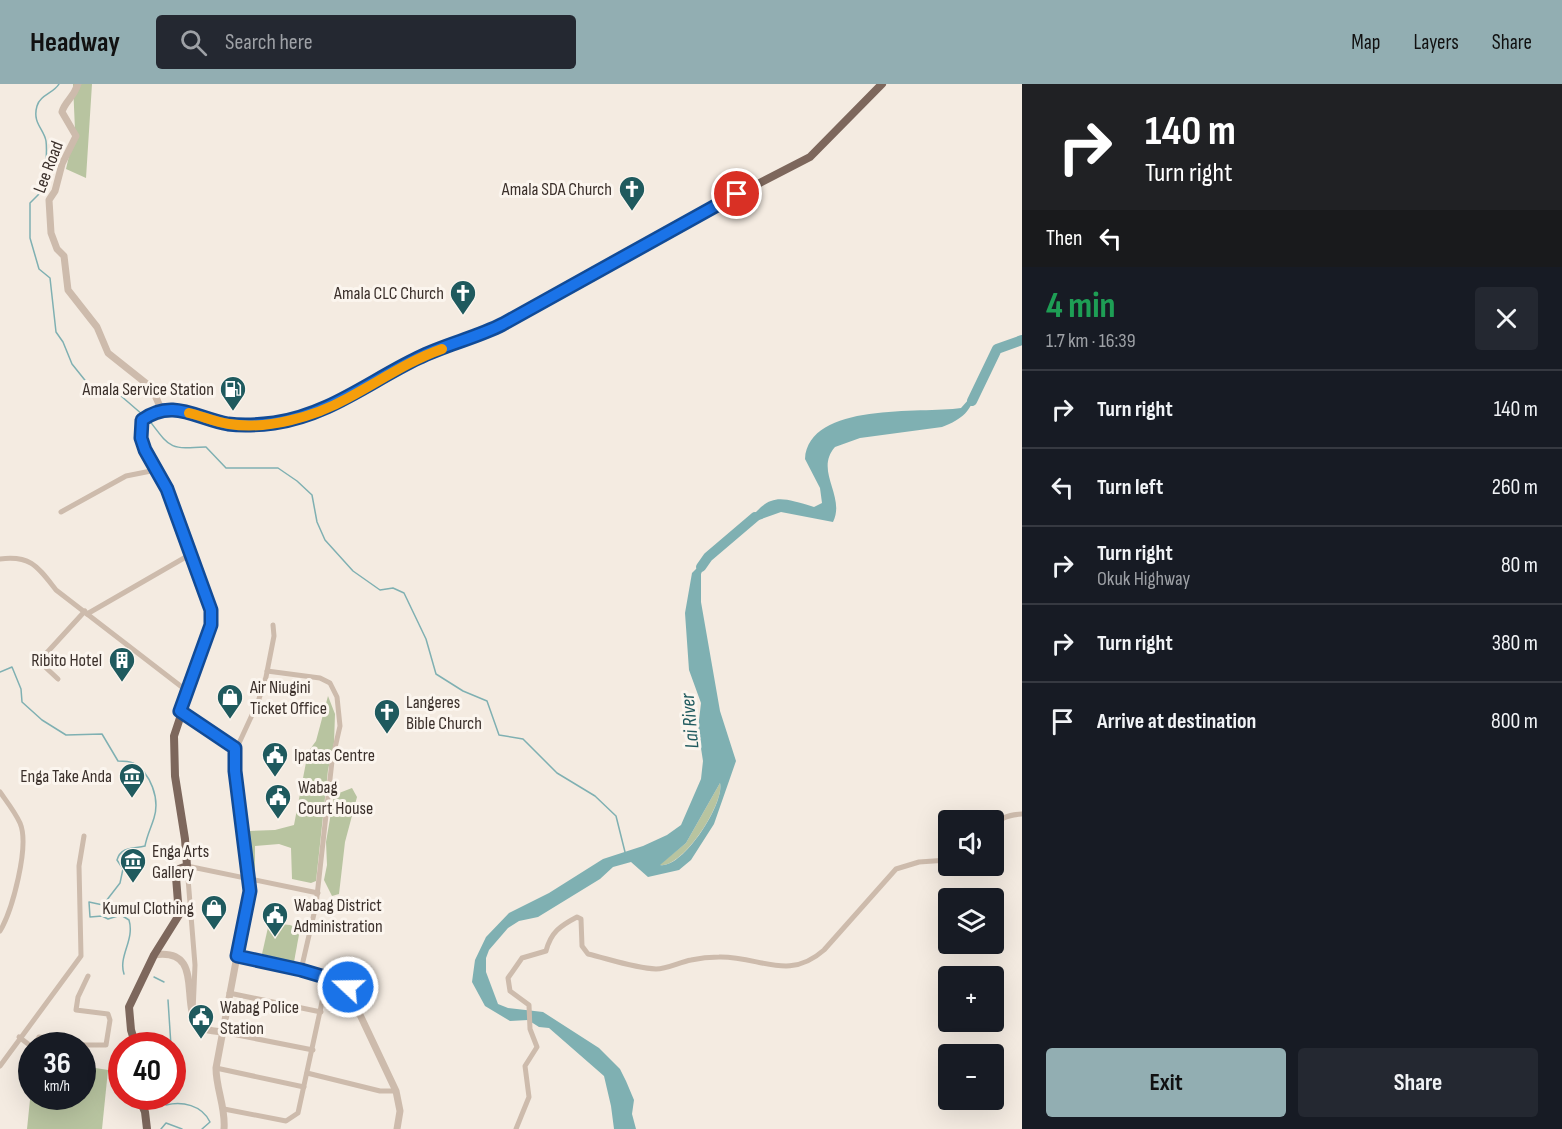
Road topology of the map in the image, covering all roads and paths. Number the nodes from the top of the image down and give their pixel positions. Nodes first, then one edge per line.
1 (78, 84) edge
2 (882, 84) edge
3 (158, 410) junction
4 (156, 470) junction
5 (61, 512) dead end
6 (191, 554) junction
7 (0, 559) edge
8 (86, 612) junction
9 (273, 625) dead end
10 (267, 671) junction
11 (58, 679) dead end
12 (187, 691) junction
13 (180, 711) junction
14 (235, 748) junction
15 (0, 792) edge
16 (1022, 814) edge
17 (1004, 817) edge
18 (84, 836) dead end
19 (938, 861) edge
20 (187, 866) junction
21 (248, 878) junction
22 (318, 893) junction
23 (0, 931) edge
24 (154, 955) junction
25 (237, 956) junction
26 (301, 970) junction
27 (88, 976) dead end
28 (327, 979) junction
29 (229, 993) junction
30 (321, 1012) junction
31 (193, 1016) junction
32 (23, 1032) edge
33 (132, 1032) edge
34 (222, 1032) junction
35 (18, 1039) edge
36 (96, 1045) edge
37 (313, 1050) junction
38 (0, 1066) edge
39 (216, 1068) junction
40 (307, 1073) junction
41 (304, 1087) junction
42 (396, 1091) junction
43 (224, 1109) junction
44 (144, 1110) edge
45 (147, 1129) edge
46 (224, 1129) edge
47 (397, 1129) edge
48 (516, 1129) edge

1 - 3 street, Lee Road
2 - 3 main road
3 - 4 main road
4 - 5 street
4 - 6 main road
6 - 8 street
6 - 12 main road
7 - 8 street
8 - 11 street
8 - 12 street
9 - 10 street
10 - 14 street
10 - 22 street
12 - 13 main road
13 - 14 street
13 - 20 main road
14 - 21 street
15 - 23 street
16 - 17 street
18 - 32 street
19 - 48 street
20 - 21 street
20 - 24 main road
20 - 31 street
21 - 22 street
21 - 25 street
22 - 26 street
24 - 31 street
24 - 33 main road
25 - 26 street
25 - 29 street
26 - 28 street
27 - 36 street
28 - 30 street
28 - 42 street
29 - 30 street
29 - 34 street
30 - 37 street
31 - 34 street
34 - 37 street
34 - 39 street
35 - 38 street
37 - 40 street
39 - 41 street
39 - 43 street
40 - 41 street
40 - 42 street
41 - 43 street
42 - 47 street
43 - 46 street
44 - 45 main road

